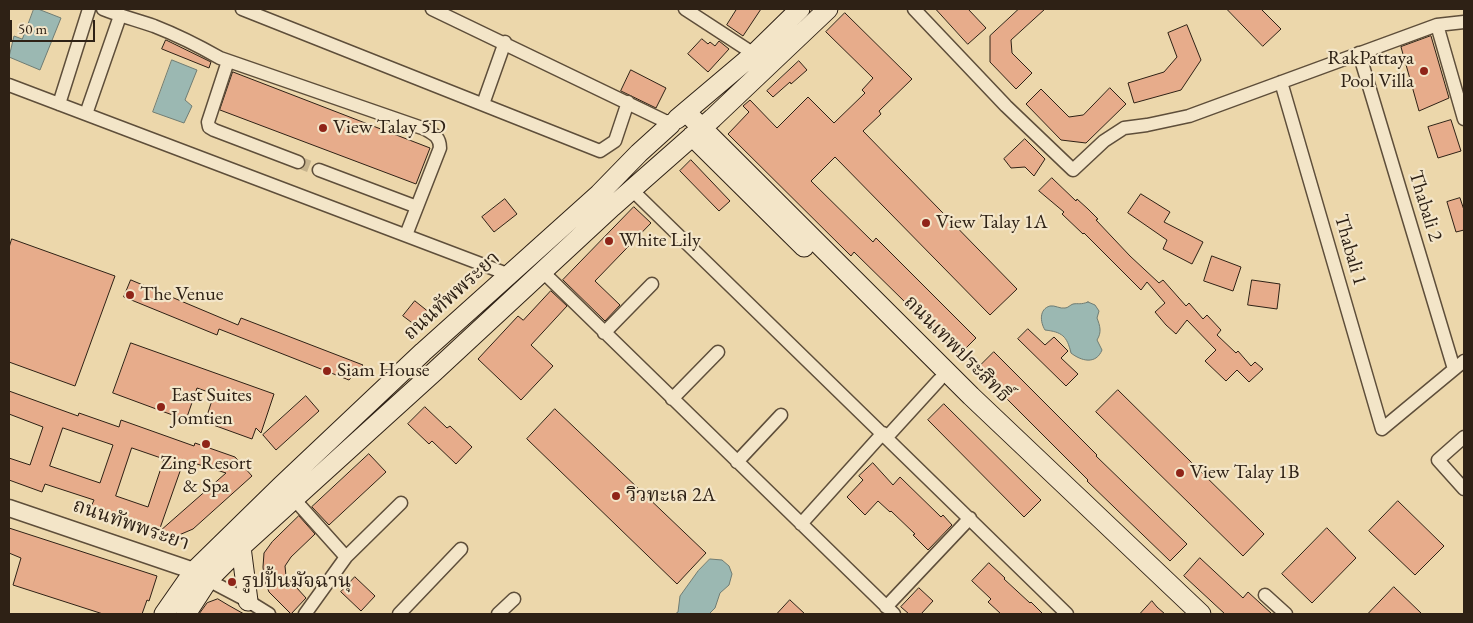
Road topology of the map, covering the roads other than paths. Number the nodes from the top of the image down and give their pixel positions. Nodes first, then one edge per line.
1 (89, 9) edge
2 (103, 9) edge
3 (242, 9) edge
4 (432, 9) edge
5 (685, 9) edge
6 (800, 9) edge
7 (828, 9) edge
8 (914, 9) edge
9 (120, 16) junction
10 (1464, 22) edge
11 (1437, 25) junction
12 (505, 42) junction
13 (1359, 53) junction
14 (754, 54) junction
15 (228, 61) junction
16 (1281, 82) junction
17 (9, 85) edge
18 (628, 102) junction
19 (59, 104) junction
20 (483, 104) junction
21 (86, 114) junction
22 (678, 118) junction
23 (1464, 119) edge
24 (697, 132) junction
25 (298, 162) tunnel mouth
26 (319, 170) tunnel mouth
27 (632, 190) junction
28 (417, 207) junction
29 (406, 235) junction
30 (543, 272) junction
31 (510, 275) junction
32 (652, 284) dead end
33 (604, 333) junction
34 (718, 352) dead end
35 (1459, 365) edge
36 (939, 380) junction
37 (672, 399) junction
38 (781, 415) dead end
39 (885, 435) junction
40 (1464, 437) edge
41 (737, 462) junction
42 (1464, 489) edge
43 (288, 493) junction
44 (401, 503) dead end
45 (9, 508) edge
46 (970, 518) junction
47 (800, 524) junction
48 (241, 547) junction
49 (462, 549) dead end
50 (346, 557) junction
51 (201, 575) junction
52 (1266, 595) dead end
53 (514, 599) dead end
54 (248, 601) junction
55 (890, 611) edge
56 (1058, 611) edge
57 (164, 614) edge
58 (186, 614) edge
59 (268, 614) edge
60 (305, 614) edge
61 (399, 614) edge
62 (498, 614) edge
63 (1184, 614) edge
64 (1201, 614) edge
65 (1286, 614) edge

1 - 19 street
2 - 9 street
3 - 20 street
4 - 12 street
5 - 14 street
6 - 14 main road, ถนนทัพพระยา
7 - 24 main road, ถนนทัพพระยา
8 - 16 street
9 - 15 street
9 - 21 street
10 - 11 street
11 - 13 street
11 - 23 street
12 - 18 street
12 - 20 street
13 - 16 street
13 - 35 street, Thabali 2
14 - 22 main road, ถนนทัพพระยา
15 - 25 street
15 - 28 street
16 - 35 street, Thabali 1
17 - 19 street
18 - 20 street
18 - 22 street
19 - 21 street
21 - 29 street
22 - 24 main road, ถนนเทพประสิทธิ์
22 - 31 main road, ถนนทัพพระยา
24 - 27 main road, ถนนทัพพระยา
24 - 36 main road, ถนนเทพประสิทธิ์
24 - 64 main road, ถนนเทพประสิทธิ์
26 - 28 street
27 - 30 main road, ถนนทัพพระยา
27 - 39 street
28 - 29 street
29 - 31 street
30 - 33 street
30 - 43 main road, ถนนทัพพระยา
31 - 43 main road, ถนนทัพพระยา
32 - 33 street
33 - 37 street
34 - 37 street
36 - 39 street
36 - 63 main road, ถนนเทพประสิทธิ์
37 - 41 street
38 - 41 street
39 - 46 street
39 - 47 street
40 - 42 street
41 - 47 street
43 - 48 main road, ถนนทัพพระยา
43 - 50 street
43 - 51 main road, ถนนทัพพระยา
44 - 50 street
45 - 51 street, ถนนทัพพระยา
46 - 55 street
46 - 56 street
47 - 55 street
48 - 51 main road, ถนนทัพพระยา
48 - 54 main road
49 - 61 street
50 - 60 street
51 - 54 street
51 - 57 main road
51 - 58 main road
52 - 65 street
53 - 62 street
54 - 59 street

